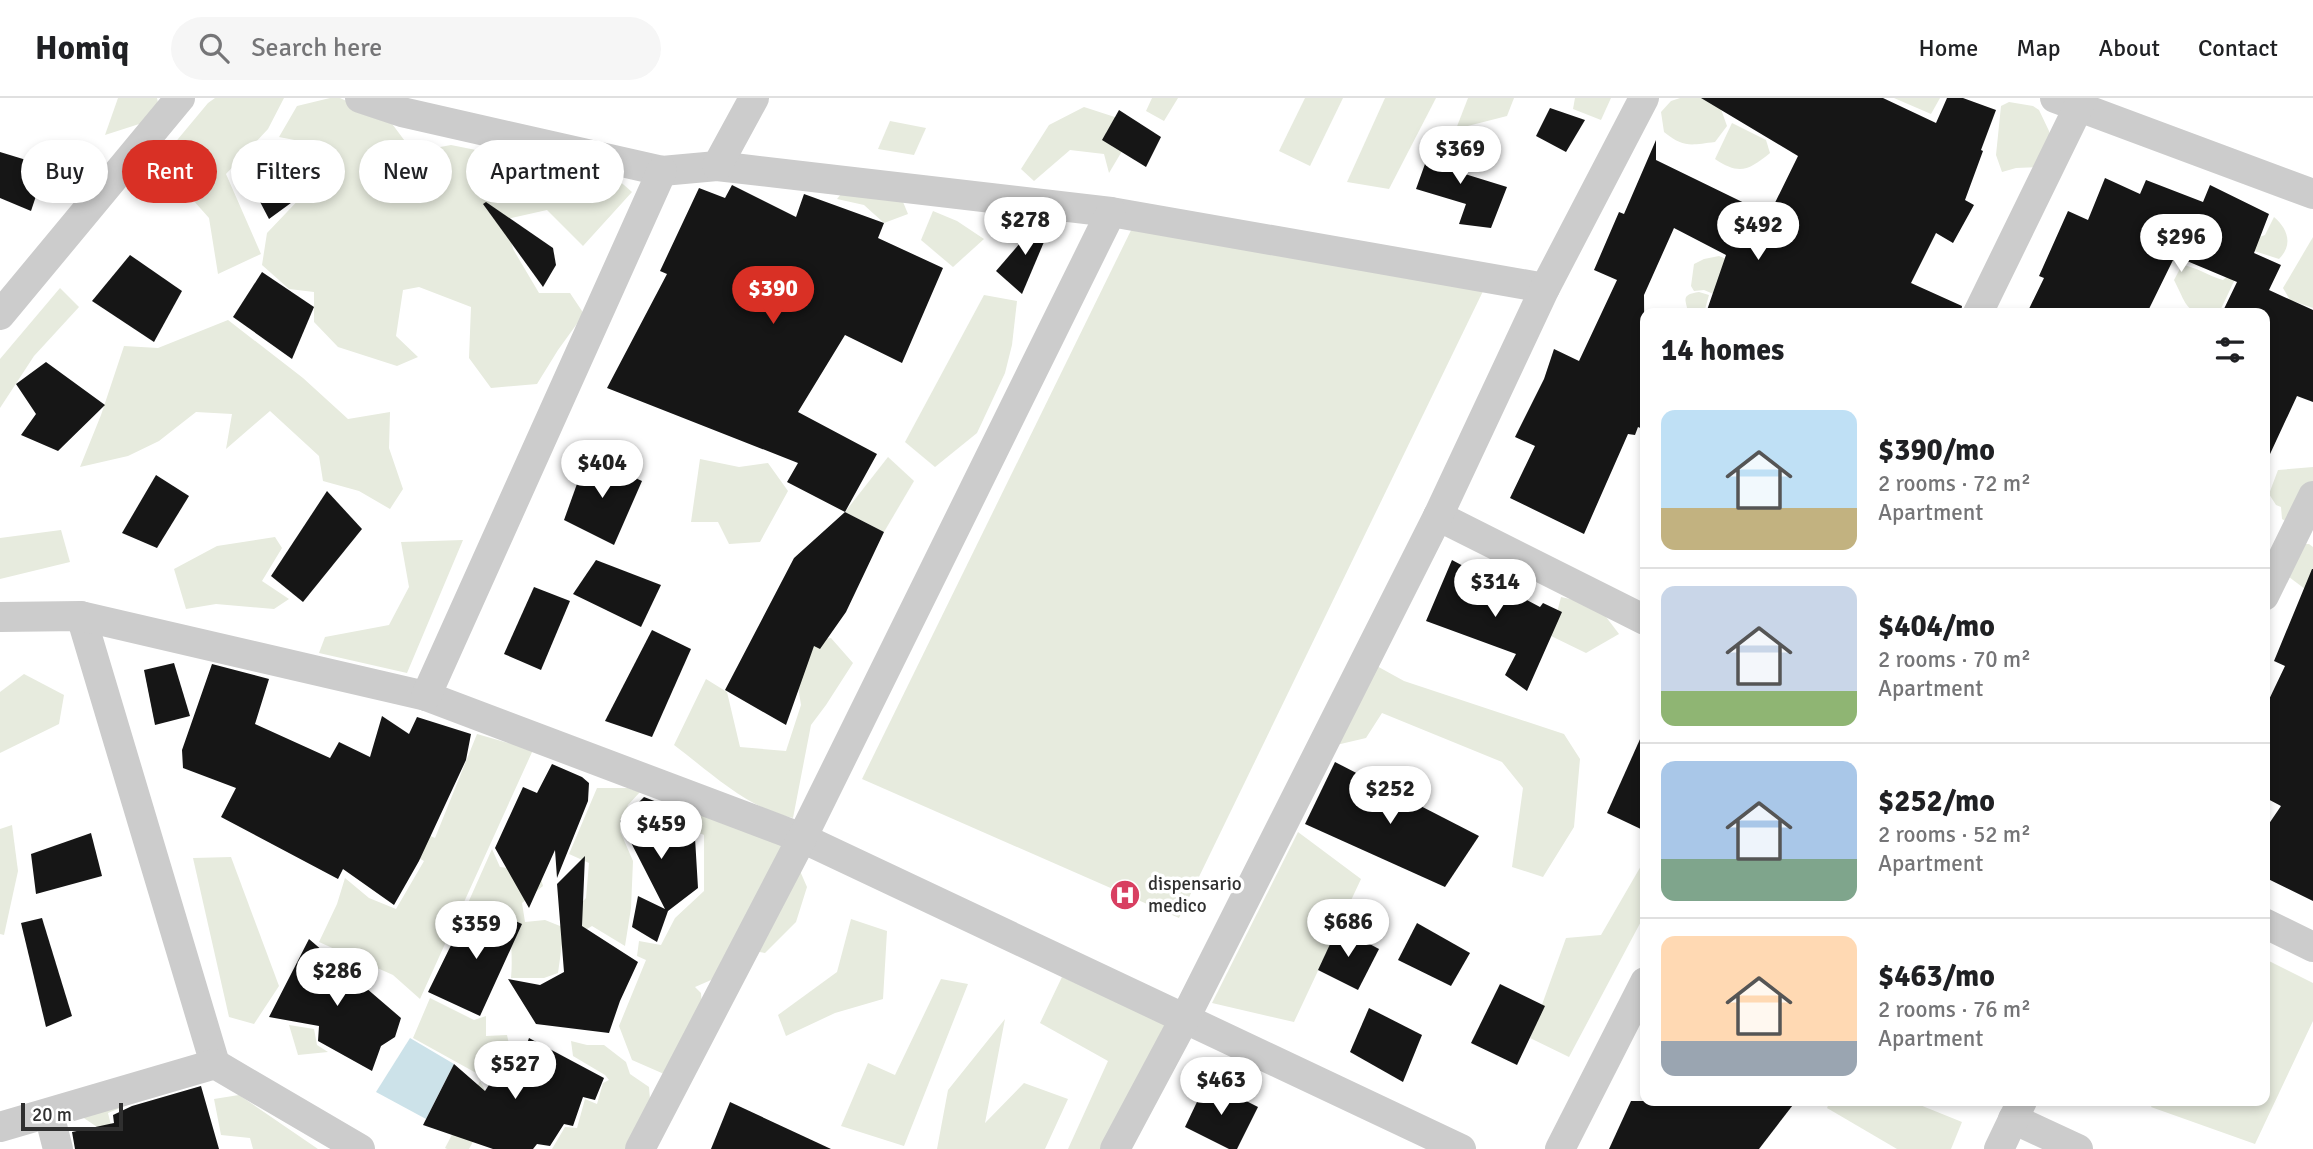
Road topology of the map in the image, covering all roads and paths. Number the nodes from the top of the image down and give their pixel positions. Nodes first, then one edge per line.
1 (180, 98) edge
2 (360, 98) edge
3 (754, 98) edge
4 (1644, 98) edge
5 (2073, 101) edge
6 (405, 105) edge
7 (717, 166) junction
8 (662, 171) junction
9 (2313, 194) edge
10 (1111, 212) junction
11 (1545, 288) junction
12 (1980, 308) edge
13 (0, 315) edge
14 (2313, 496) edge
15 (1438, 516) junction
16 (2270, 584) edge
17 (81, 616) junction
18 (0, 617) edge
19 (1640, 617) edge
20 (426, 696) junction
21 (802, 838) junction
22 (2270, 926) edge
23 (2313, 947) edge
24 (1640, 992) edge
25 (1185, 1018) junction
26 (215, 1064) junction
27 (2017, 1110) edge
28 (49, 1114) junction
29 (0, 1127) edge
30 (58, 1149) edge
31 (360, 1149) edge
32 (639, 1149) edge
33 (1115, 1149) edge
34 (1461, 1149) edge
35 (1560, 1149) edge
36 (1999, 1149) edge
37 (2078, 1149) edge

1 - 13 street
2 - 6 street
3 - 7 street
4 - 11 street
5 - 9 street
5 - 12 street
6 - 8 street
7 - 8 street
7 - 10 street
8 - 20 street
10 - 11 street
10 - 21 street
11 - 15 street
14 - 16 street
15 - 19 street
15 - 25 street
17 - 18 street
17 - 20 street
17 - 26 street
20 - 21 street
21 - 25 street
21 - 32 street
22 - 23 street
24 - 35 street
25 - 33 street
25 - 34 street
26 - 28 street
26 - 31 street
27 - 36 street
27 - 37 street
28 - 29 street
28 - 30 street

